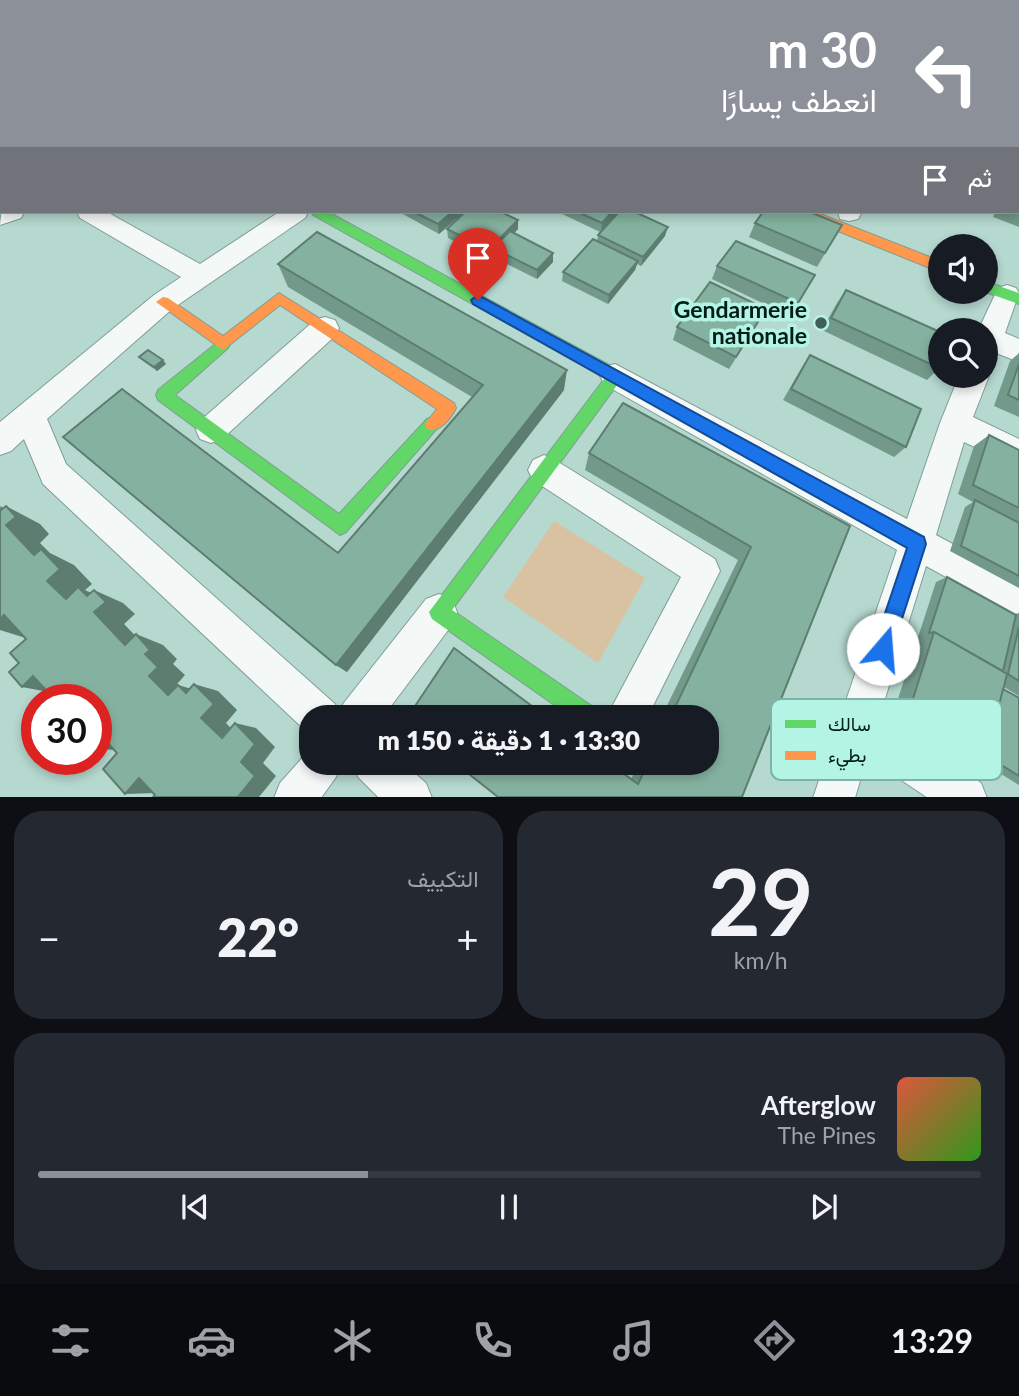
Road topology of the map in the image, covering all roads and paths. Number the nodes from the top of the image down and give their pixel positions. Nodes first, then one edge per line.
1 (92, 214) edge
2 (293, 214) edge
3 (322, 214) edge
4 (808, 214) edge
5 (928, 262) edge
6 (200, 276) junction
7 (1004, 293) edge
8 (163, 302) junction
9 (996, 318) edge
10 (325, 328) junction
11 (223, 344) junction
12 (998, 346) edge
13 (1019, 351) edge
14 (615, 376) junction
15 (969, 388) edge
16 (31, 418) junction
17 (955, 423) junction
18 (211, 430) junction
19 (0, 441) edge
20 (1019, 454) edge
21 (544, 470) junction
22 (917, 544) junction
23 (1019, 599) edge
24 (439, 611) junction
25 (866, 699) edge
26 (307, 705) edge
27 (367, 705) edge
28 (573, 705) edge
29 (632, 705) edge
30 (312, 775) edge
31 (386, 775) edge
32 (840, 780) edge
33 (940, 780) edge
34 (295, 797) edge
35 (411, 797) edge
36 (835, 797) edge
37 (966, 797) edge

1 - 6 street
2 - 6 street
3 - 14 street
4 - 5 street
6 - 8 street
7 - 9 street
8 - 11 street
8 - 16 street
10 - 11 street
10 - 18 street
10 - 18 street
11 - 18 street
12 - 13 street
14 - 21 street
14 - 22 street
15 - 17 street
16 - 19 street
16 - 26 street
17 - 20 street
17 - 22 street
21 - 24 street
21 - 29 street
22 - 23 street
22 - 25 street
24 - 27 street
24 - 28 street
30 - 34 street
31 - 35 street
32 - 36 street
33 - 37 street

